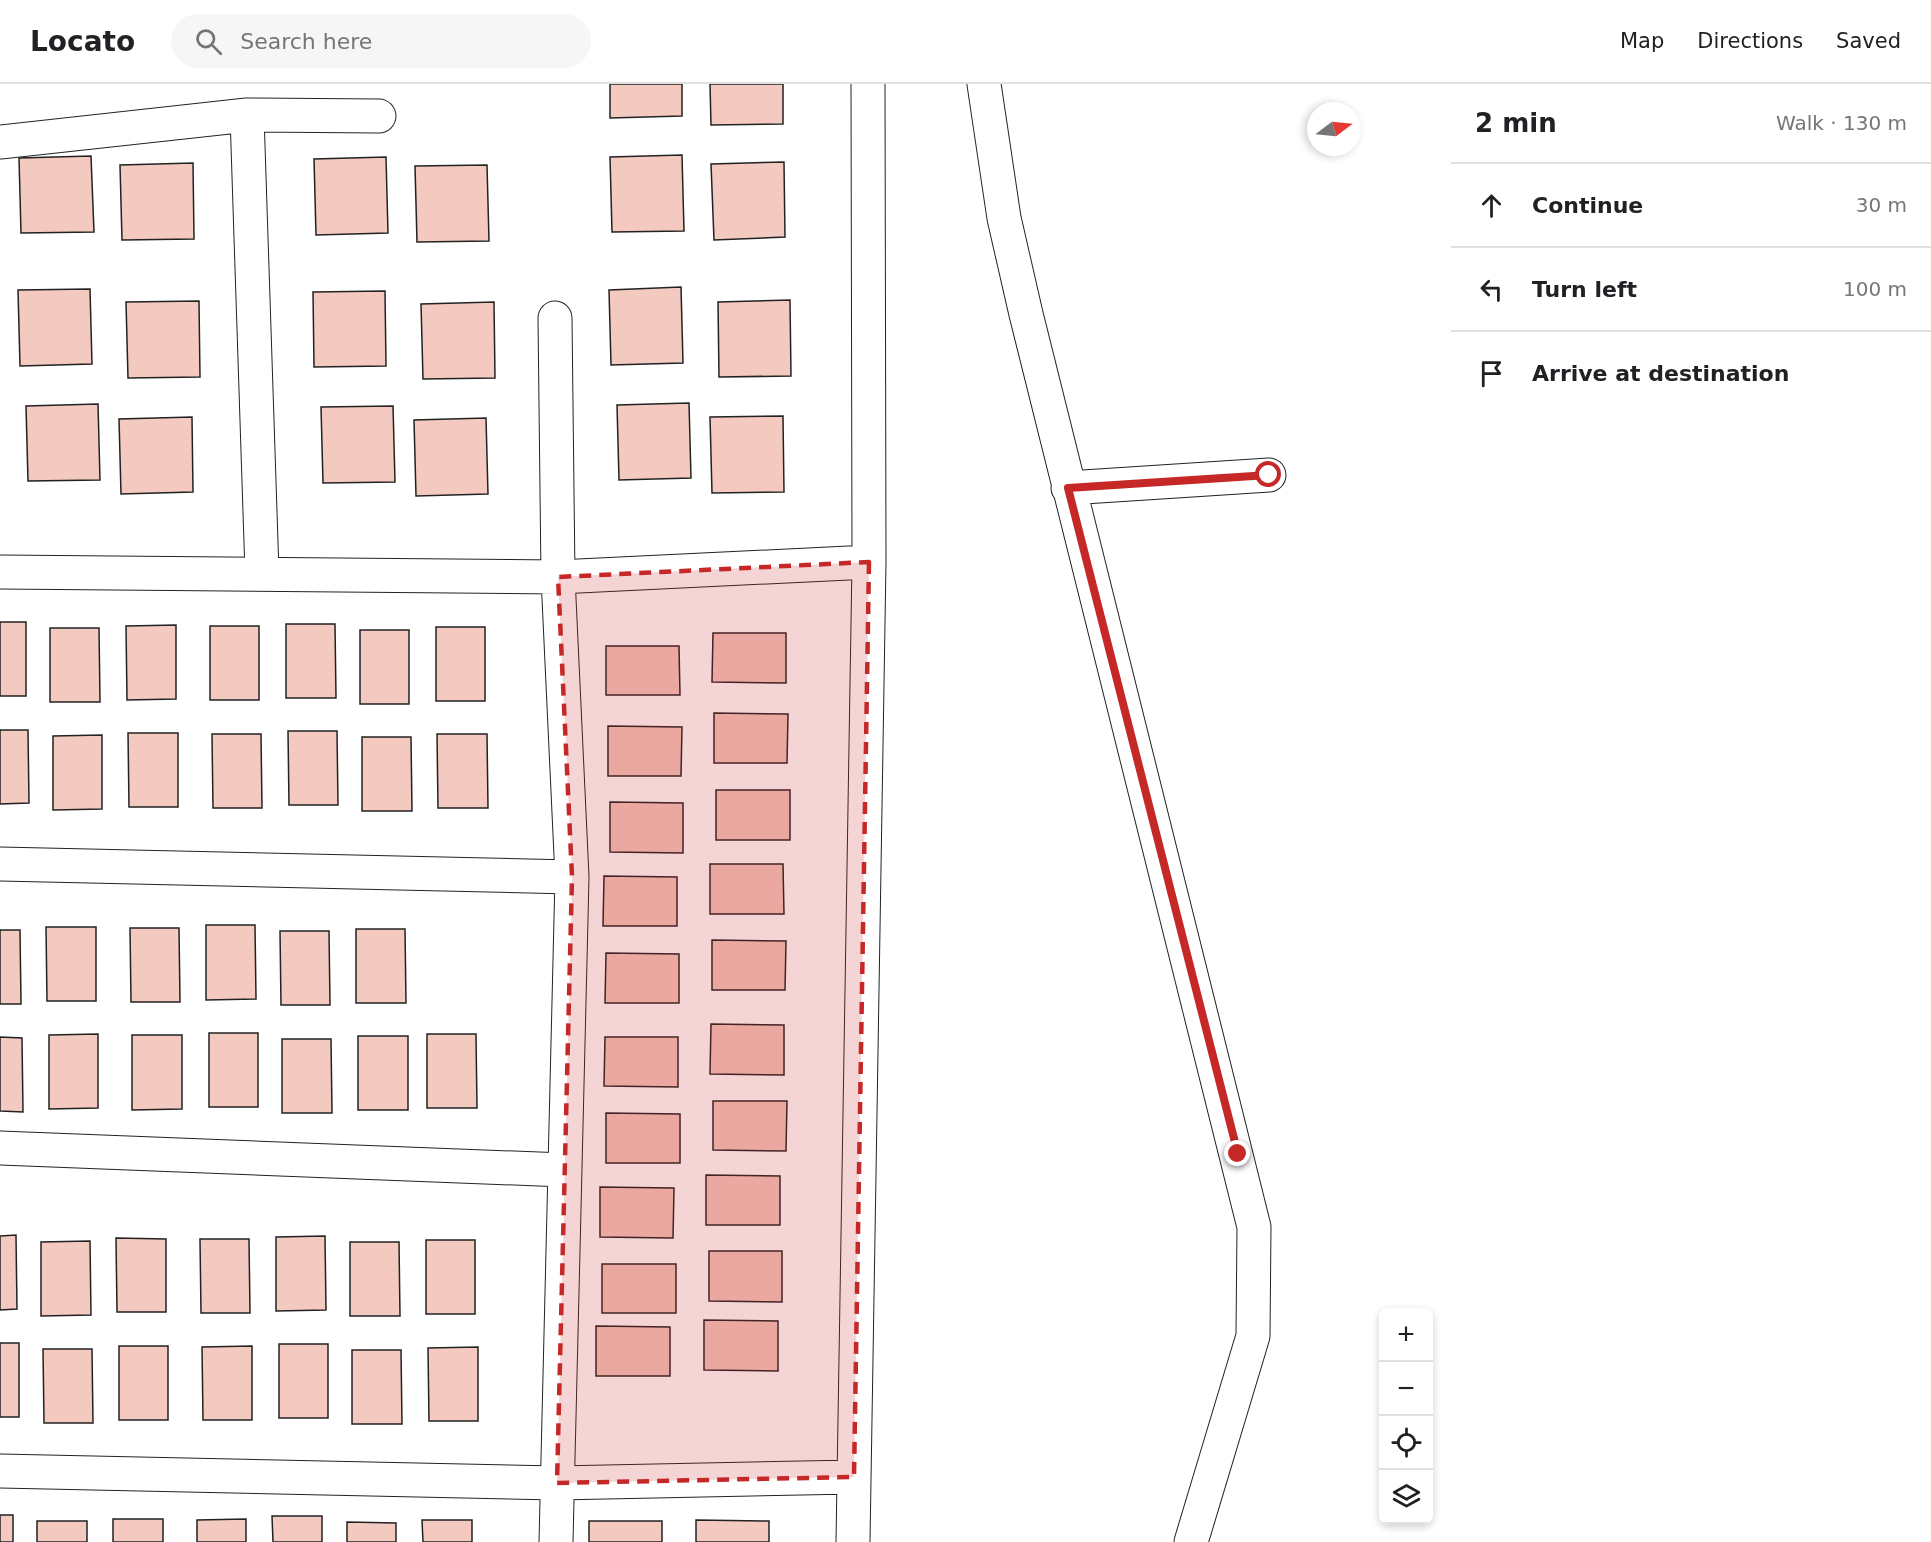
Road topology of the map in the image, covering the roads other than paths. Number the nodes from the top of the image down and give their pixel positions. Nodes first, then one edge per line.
1 (868, 84) edge
2 (984, 84) edge
3 (247, 115) junction
4 (379, 116) dead end
5 (0, 142) edge
6 (555, 318) dead end
7 (1269, 475) dead end
8 (1068, 488) junction
9 (869, 562) junction
10 (0, 572) edge
11 (262, 573) junction
12 (558, 578) junction
13 (0, 864) edge
14 (572, 877) junction
15 (0, 1148) edge
16 (564, 1170) junction
17 (0, 1471) edge
18 (854, 1477) junction
19 (557, 1483) junction
20 (556, 1542) edge
21 (853, 1542) edge
22 (1191, 1542) edge

1 - 9 street
2 - 8 street
3 - 4 street
3 - 5 street
3 - 11 street
6 - 12 street
7 - 8 street
8 - 22 street
9 - 12 street
9 - 18 street
10 - 11 street
11 - 12 street
12 - 14 street
13 - 14 street
14 - 16 street
15 - 16 street
16 - 19 street
17 - 19 street
18 - 19 street
18 - 21 street
19 - 20 street

